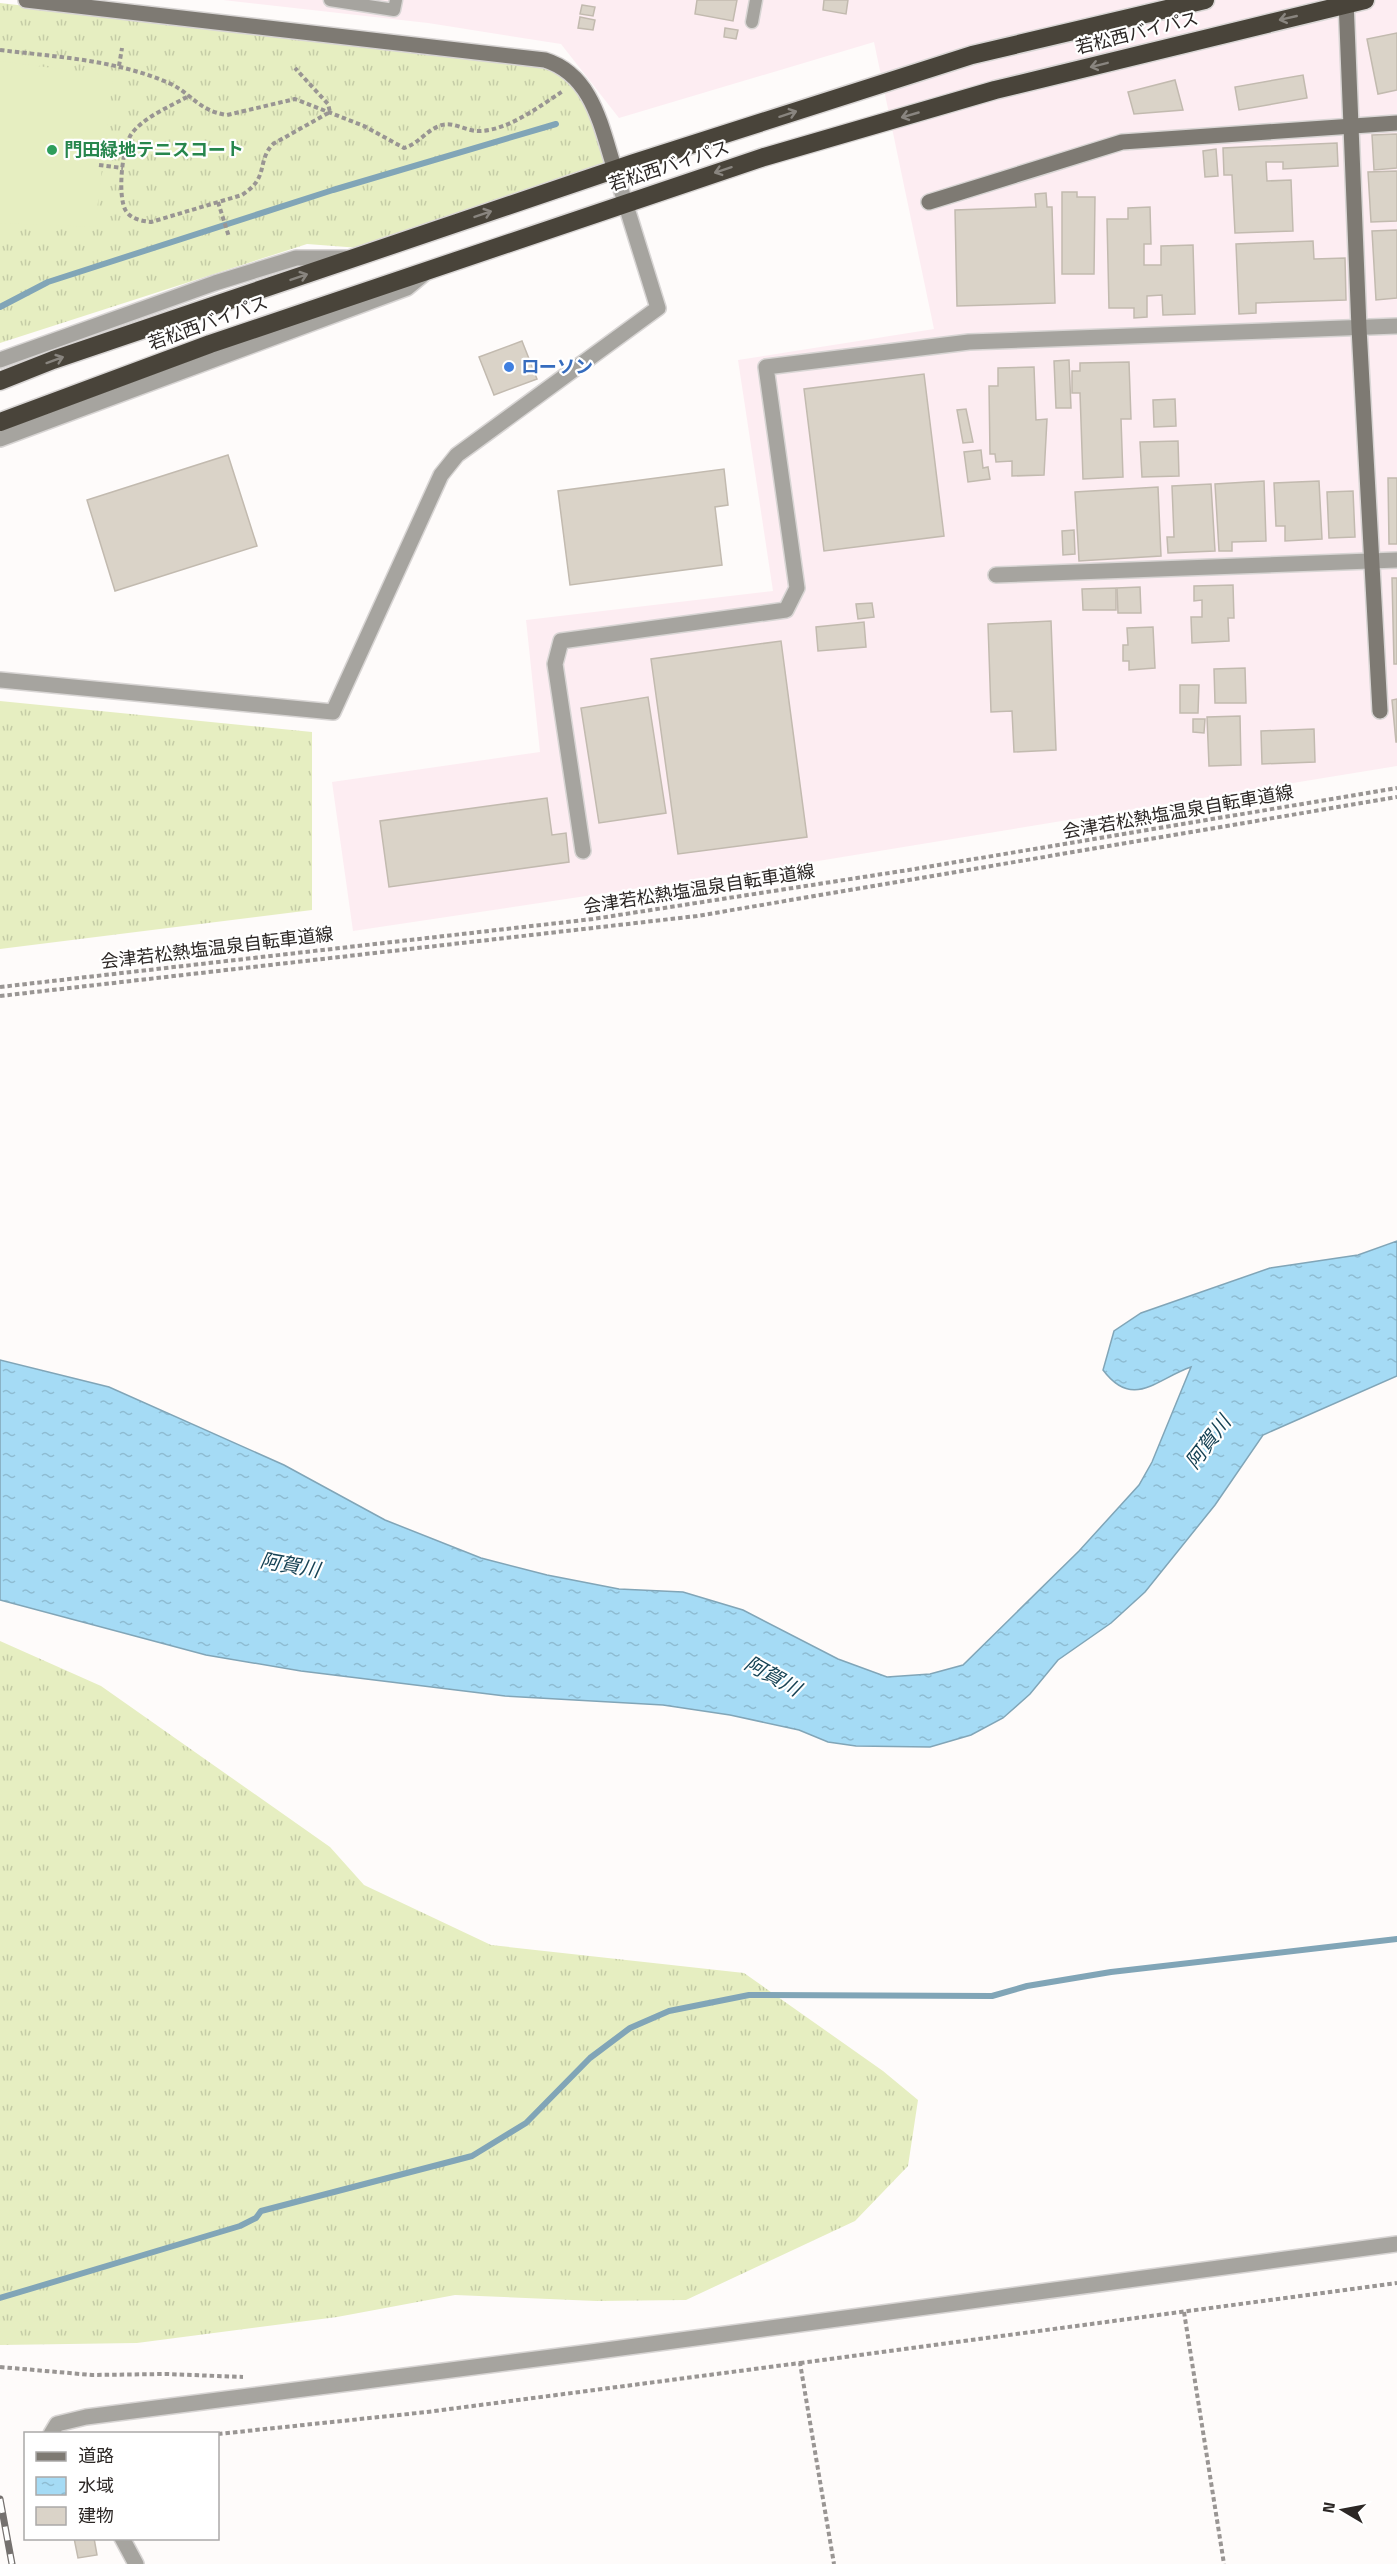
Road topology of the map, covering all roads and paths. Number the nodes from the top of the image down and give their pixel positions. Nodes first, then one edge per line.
1 (26, 0) edge
2 (330, 0) edge
3 (396, 0) edge
4 (756, 0) edge
5 (1205, 0) edge
6 (1365, 0) edge
7 (1346, 2) edge
8 (752, 22) dead end
9 (122, 48) dead end
10 (0, 50) edge
11 (119, 66) junction
12 (295, 68) dead end
13 (580, 80) junction
14 (188, 97) junction
15 (330, 112) junction
16 (1397, 123) edge
17 (1350, 126) junction
18 (99, 165) dead end
19 (123, 168) junction
20 (615, 170) junction
21 (218, 202) junction
22 (624, 202) junction
23 (929, 202) dead end
24 (229, 237) dead end
25 (352, 258) junction
26 (430, 269) junction
27 (1397, 326) edge
28 (1359, 328) junction
29 (0, 360) edge
30 (0, 381) edge
31 (0, 422) edge
32 (0, 439) edge
33 (1397, 560) edge
34 (1371, 561) junction
35 (996, 575) dead end
36 (0, 680) edge
37 (1380, 711) dead end
38 (1397, 788) edge
39 (1397, 797) edge
40 (583, 851) dead end
41 (0, 987) edge
42 (0, 996) edge
43 (1397, 2244) edge
44 (1397, 2283) edge
45 (1184, 2312) junction
46 (800, 2363) junction
47 (0, 2367) edge
48 (253, 2377) dead end
49 (52, 2432) edge
50 (219, 2434) edge
51 (123, 2540) edge
52 (136, 2564) edge
53 (834, 2564) edge
54 (1224, 2564) edge

1 - 13 street
2 - 3 lane
4 - 8 lane
20 -> 5 highway, 若松西バイパス
6 - 7 highway, 若松西バイパス
7 - 17 street
7 -> 22 highway, 若松西バイパス
9 - 11 path
10 - 11 path
11 - 14 path
12 - 15 path
13 - 15 path
13 - 20 street
14 - 15 path
14 - 19 path
15 - 21 path
16 - 17 street
17 - 23 street
17 - 28 street
18 - 19 path
19 - 21 path
20 - 22 street
25 -> 20 highway, 若松西バイパス
21 - 24 path
22 - 26 highway, 若松西バイパス
22 - 36 street
25 - 29 street
30 -> 25 highway, 若松西バイパス
26 - 31 highway, 若松西バイパス
26 - 32 street
27 - 28 street
28 - 34 street
28 - 40 street
33 - 34 street
34 - 35 street
34 - 37 street
38 - 41 path, 会津若松熱塩温泉自転車道線
39 - 42 path
43 - 49 street
44 - 45 path
45 - 46 path
45 - 54 path
46 - 50 path
46 - 53 path
47 - 48 path
51 - 52 street

